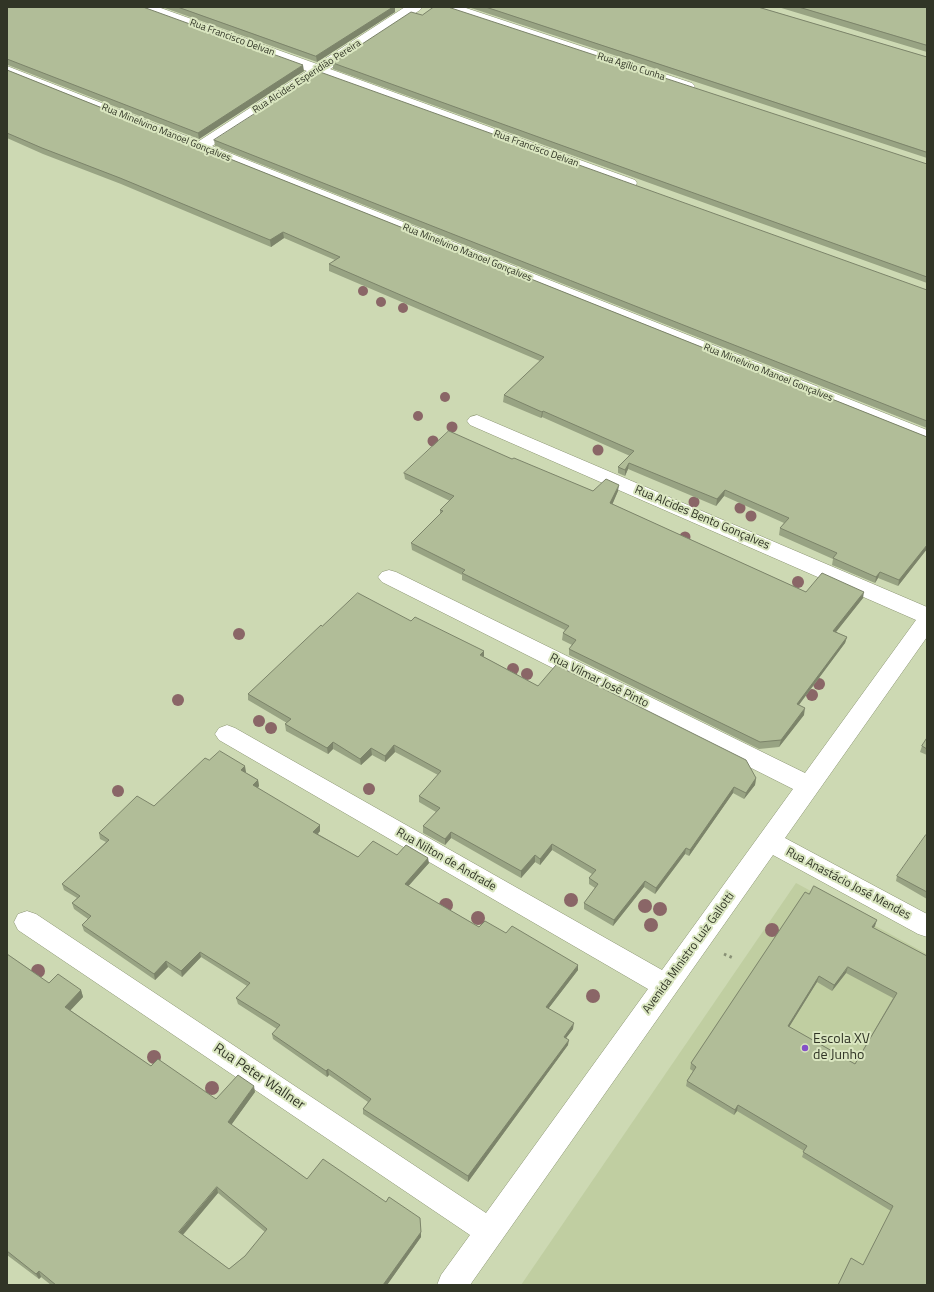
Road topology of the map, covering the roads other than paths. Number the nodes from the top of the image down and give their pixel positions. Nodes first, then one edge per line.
1 (145, 7) edge
2 (415, 7) edge
3 (449, 7) edge
4 (7, 70) edge
5 (318, 70) junction
6 (700, 90) edge
7 (200, 147) junction
8 (644, 188) edge
9 (477, 421) dead end
10 (927, 436) edge
11 (389, 577) dead end
12 (927, 616) edge
13 (927, 621) edge
14 (227, 734) dead end
15 (809, 786) junction
16 (769, 842) junction
17 (27, 922) dead end
18 (927, 926) edge
19 (666, 986) junction
20 (490, 1232) junction
21 (452, 1285) edge

1 - 5 street, Rua Francisco Delvan
2 - 5 street, Rua Alcides Esperidião Pereira
3 - 6 street, Rua Agílio Cunha
4 - 7 street, Rua Minelvino Manoel Gonçalves
5 - 7 street, Rua Alcides Esperidião Pereira
5 - 8 street, Rua Francisco Delvan
7 - 10 street, Rua Minelvino Manoel Gonçalves
9 - 12 street, Rua Alcides Bento Gonçalves
11 - 15 street, Rua Vilmar José Pinto
13 - 15 street, Avenida Ministro Luiz Gallotti
14 - 19 street, Rua Nilton de Andrade
15 - 16 street, Avenida Ministro Luiz Gallotti
16 - 18 street, Rua Anastácio José Mendes
16 - 19 street, Avenida Ministro Luiz Gallotti
17 - 20 street, Rua Peter Wallner
19 - 20 street, Avenida Ministro Luiz Gallotti
20 - 21 street, Avenida Ministro Luiz Gallotti

